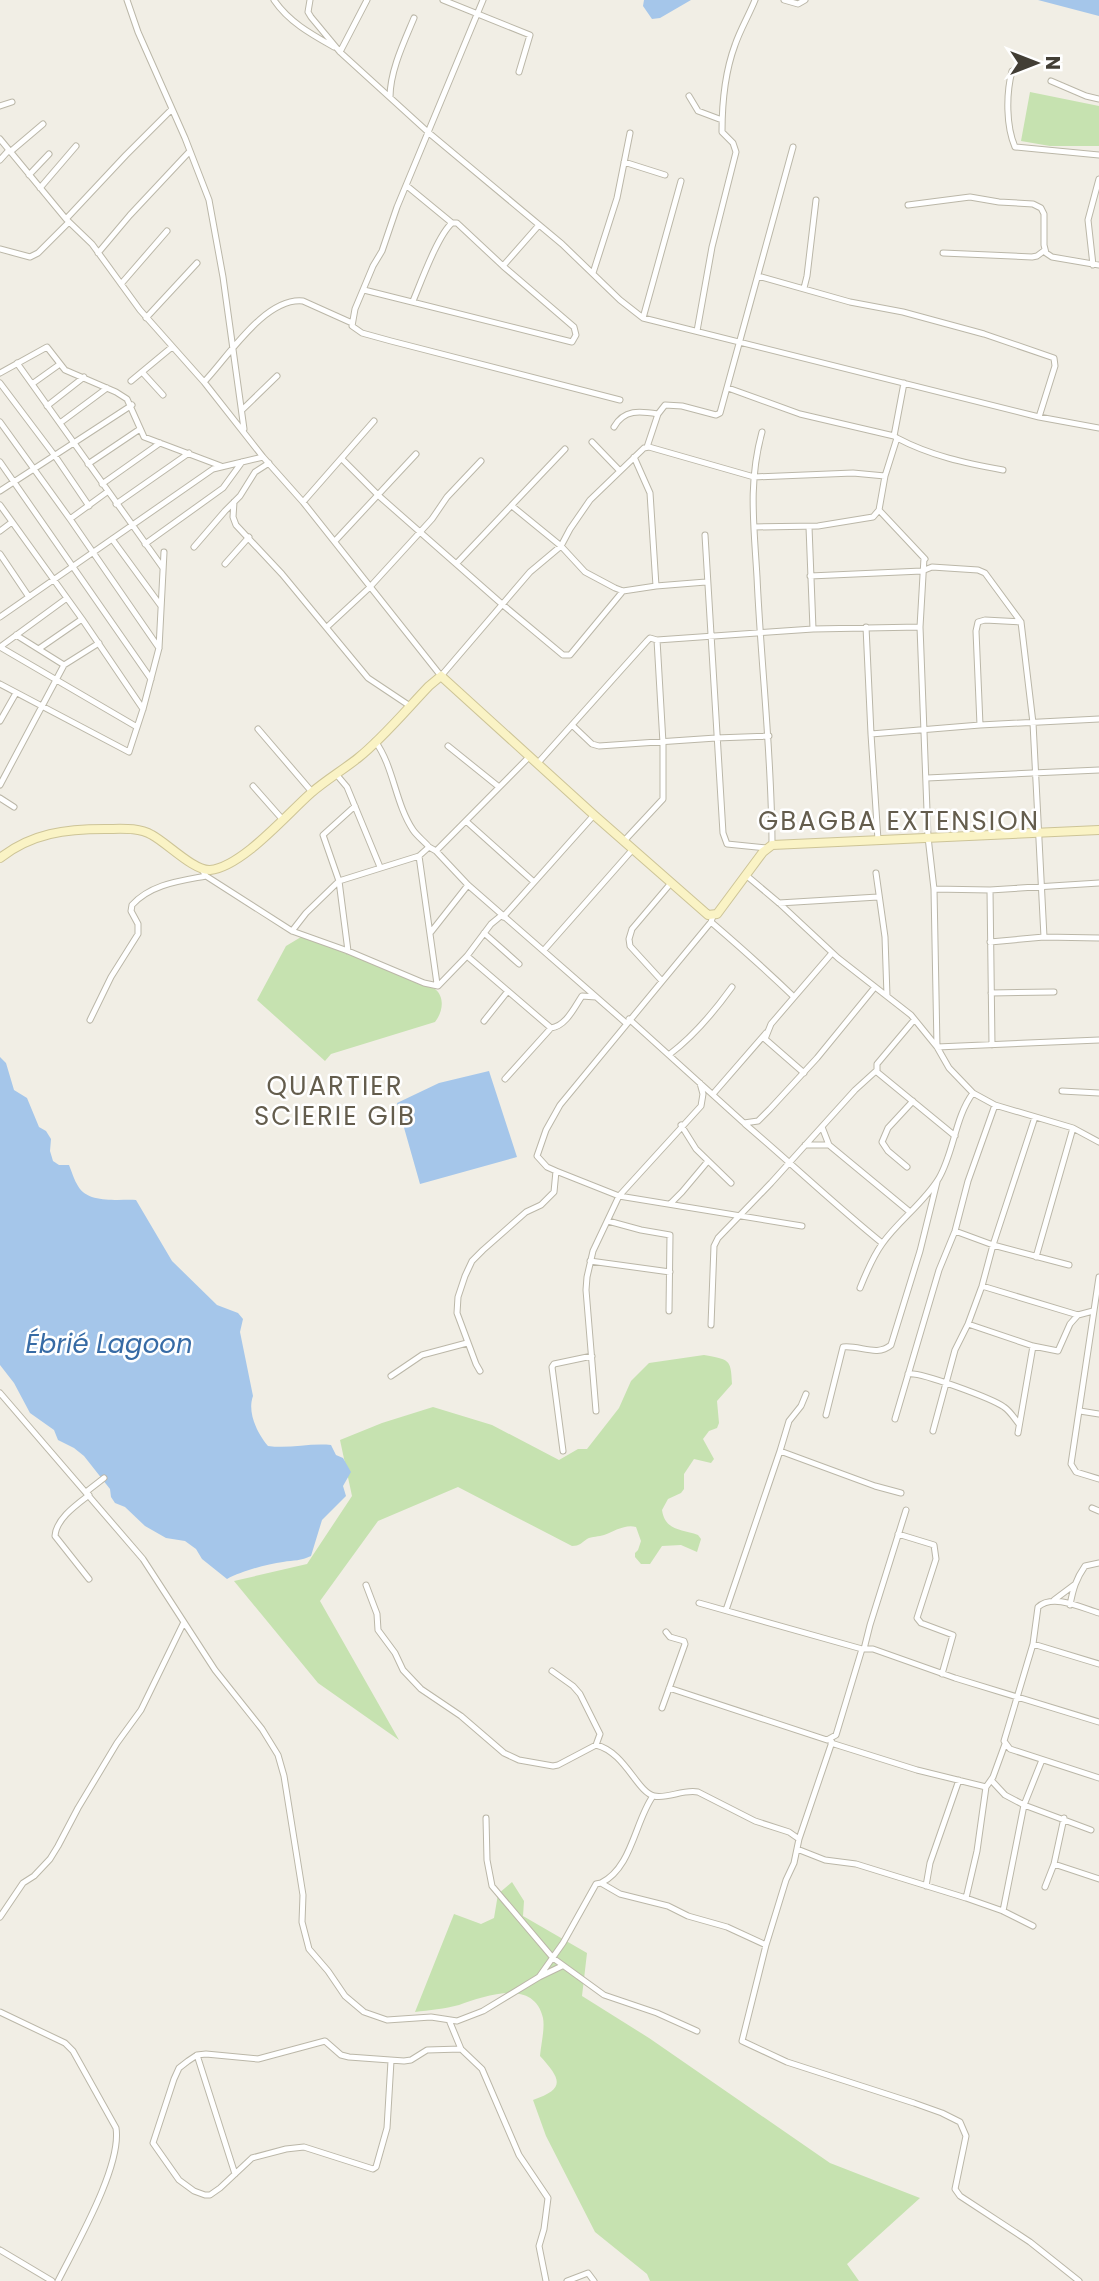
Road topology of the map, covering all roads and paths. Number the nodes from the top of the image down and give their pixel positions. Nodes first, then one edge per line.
1 (127, 0) edge
2 (274, 0) edge
3 (310, 0) edge
4 (367, 0) edge
5 (443, 0) edge
6 (483, 0) edge
7 (755, 0) edge
8 (784, 0) edge
9 (805, 0) edge
10 (478, 15) junction
11 (414, 18) dead end
12 (339, 50) junction
13 (1012, 71) dead end
14 (519, 72) dead end
15 (1051, 81) dead end
16 (689, 96) dead end
17 (390, 97) junction
18 (1099, 99) edge
19 (12, 103) dead end
20 (0, 106) edge
21 (172, 109) junction
22 (722, 120) junction
23 (43, 124) dead end
24 (429, 133) junction
25 (630, 133) dead end
26 (0, 139) edge
27 (76, 146) dead end
28 (793, 147) dead end
29 (10, 151) junction
30 (190, 151) junction
31 (49, 154) dead end
32 (1099, 155) edge
33 (0, 160) edge
34 (624, 162) junction
35 (29, 175) junction
36 (666, 175) dead end
37 (1099, 179) edge
38 (681, 181) dead end
39 (407, 186) junction
40 (40, 188) junction
41 (816, 200) dead end
42 (908, 205) dead end
43 (68, 221) junction
44 (452, 223) junction
45 (539, 225) junction
46 (167, 232) dead end
47 (0, 249) edge
48 (1045, 250) junction
49 (99, 253) junction
50 (943, 253) dead end
51 (198, 263) dead end
52 (1096, 265) edge
53 (503, 266) junction
54 (593, 272) junction
55 (758, 276) junction
56 (121, 284) junction
57 (804, 288) junction
58 (364, 290) junction
59 (413, 301) junction
60 (643, 317) junction
61 (146, 318) junction
62 (352, 323) junction
63 (697, 331) junction
64 (741, 342) junction
65 (172, 347) junction
66 (234, 349) junction
67 (17, 363) junction
68 (60, 364) junction
69 (142, 372) junction
70 (0, 373) edge
71 (277, 376) dead end
72 (84, 377) junction
73 (131, 381) dead end
74 (204, 382) junction
75 (0, 383) edge
76 (904, 383) junction
77 (32, 384) junction
78 (728, 387) junction
79 (107, 388) junction
80 (163, 395) dead end
81 (620, 400) dead end
82 (131, 405) junction
83 (47, 406) junction
84 (242, 411) junction
85 (658, 414) junction
86 (1039, 417) junction
87 (374, 421) dead end
88 (0, 422) edge
89 (60, 423) junction
90 (614, 427) dead end
91 (1099, 428) edge
92 (140, 429) junction
93 (245, 432) junction
94 (762, 432) dead end
95 (895, 437) junction
96 (592, 442) dead end
97 (75, 443) junction
98 (160, 443) junction
99 (647, 447) junction
100 (565, 449) dead end
101 (189, 453) junction
102 (416, 454) dead end
103 (55, 456) junction
104 (263, 457) junction
105 (635, 457) junction
106 (342, 459) junction
107 (0, 461) edge
108 (242, 461) junction
109 (481, 461) dead end
110 (269, 463) junction
111 (88, 464) junction
112 (221, 466) junction
113 (35, 469) junction
114 (619, 470) junction
115 (1003, 470) dead end
116 (885, 476) junction
117 (754, 477) junction
118 (15, 482) junction
119 (102, 484) junction
120 (0, 491) edge
121 (107, 492) junction
122 (379, 496) junction
123 (234, 502) junction
124 (303, 502) junction
125 (116, 504) junction
126 (0, 505) edge
127 (89, 506) junction
128 (512, 506) junction
129 (878, 510) junction
130 (70, 519) junction
131 (12, 522) junction
132 (131, 526) junction
133 (754, 527) junction
134 (809, 527) junction
135 (420, 530) junction
136 (0, 531) edge
137 (705, 535) dead end
138 (249, 537) junction
139 (112, 539) junction
140 (335, 541) junction
141 (145, 544) junction
142 (561, 546) junction
143 (194, 547) dead end
144 (93, 552) junction
145 (164, 552) dead end
146 (0, 554) edge
147 (924, 558) junction
148 (457, 563) junction
149 (225, 564) dead end
150 (73, 566) junction
151 (932, 566) junction
152 (163, 568) junction
153 (922, 571) junction
154 (810, 576) junction
155 (54, 580) junction
156 (706, 582) junction
157 (656, 586) junction
158 (369, 588) junction
159 (623, 591) junction
160 (29, 597) junction
161 (67, 598) junction
162 (503, 605) junction
163 (162, 606) junction
164 (1, 613) edge
165 (82, 619) junction
166 (1021, 622) junction
167 (327, 627) junction
168 (866, 627) junction
169 (920, 627) junction
170 (813, 629) junction
171 (760, 631) junction
172 (16, 635) junction
173 (710, 636) junction
174 (657, 640) junction
175 (99, 643) junction
176 (0, 647) edge
177 (40, 648) junction
178 (159, 648) junction
179 (64, 665) junction
180 (441, 676) junction
181 (54, 680) junction
182 (151, 680) junction
183 (0, 684) edge
184 (16, 693) junction
185 (42, 706) junction
186 (410, 706) junction
187 (143, 709) junction
188 (1099, 719) edge
189 (0, 722) edge
190 (1032, 723) junction
191 (572, 725) junction
192 (980, 725) junction
193 (137, 727) junction
194 (258, 729) dead end
195 (925, 729) junction
196 (871, 734) junction
197 (769, 736) junction
198 (716, 737) junction
199 (375, 741) junction
200 (663, 743) junction
201 (448, 746) dead end
202 (529, 757) junction
203 (537, 764) junction
204 (1099, 770) edge
205 (1036, 772) junction
206 (336, 774) junction
207 (927, 778) junction
208 (0, 785) edge
209 (253, 786) dead end
210 (499, 787) junction
211 (312, 792) junction
212 (0, 799) edge
213 (355, 806) junction
214 (14, 807) dead end
215 (594, 815) junction
216 (283, 820) junction
217 (466, 821) junction
218 (1099, 830) edge
219 (1039, 832) junction
220 (929, 837) junction
221 (878, 840) junction
222 (624, 841) junction
223 (429, 847) junction
224 (769, 847) junction
225 (633, 849) junction
226 (436, 851) junction
227 (419, 856) junction
228 (0, 858) edge
229 (380, 867) junction
230 (204, 872) junction
231 (876, 873) dead end
232 (747, 876) junction
233 (339, 881) junction
234 (534, 883) junction
235 (671, 883) junction
236 (1099, 883) edge
237 (468, 885) junction
238 (1041, 887) junction
239 (934, 889) junction
240 (990, 890) junction
241 (878, 897) junction
242 (779, 903) junction
243 (503, 916) junction
244 (712, 918) junction
245 (292, 932) junction
246 (430, 933) junction
247 (484, 933) junction
248 (1044, 937) junction
249 (1099, 938) edge
250 (990, 942) junction
251 (544, 950) junction
252 (348, 951) junction
253 (832, 953) junction
254 (467, 956) junction
255 (519, 964) dead end
256 (662, 981) junction
257 (437, 984) junction
258 (732, 987) dead end
259 (875, 987) junction
260 (508, 991) junction
261 (1054, 992) dead end
262 (991, 993) junction
263 (887, 996) junction
264 (794, 997) junction
265 (600, 998) junction
266 (90, 1020) dead end
267 (914, 1020) junction
268 (484, 1021) dead end
269 (627, 1021) junction
270 (551, 1028) junction
271 (766, 1033) junction
272 (1099, 1040) edge
273 (992, 1045) junction
274 (937, 1047) junction
275 (670, 1054) junction
276 (877, 1070) junction
277 (804, 1073) junction
278 (505, 1079) dead end
279 (700, 1083) junction
280 (1062, 1091) dead end
281 (973, 1093) junction
282 (1099, 1093) edge
283 (713, 1094) junction
284 (913, 1101) junction
285 (995, 1105) junction
286 (1035, 1117) junction
287 (744, 1123) junction
288 (681, 1125) junction
289 (821, 1126) junction
290 (1073, 1128) junction
291 (955, 1136) junction
292 (1099, 1140) edge
293 (805, 1145) junction
294 (829, 1145) junction
295 (708, 1161) junction
296 (790, 1162) junction
297 (908, 1167) dead end
298 (556, 1171) junction
299 (937, 1182) junction
300 (731, 1183) dead end
301 (619, 1196) junction
302 (670, 1204) junction
303 (910, 1212) junction
304 (737, 1217) junction
305 (608, 1221) junction
306 (802, 1226) dead end
307 (955, 1231) junction
308 (882, 1243) junction
309 (993, 1245) junction
310 (1036, 1257) junction
311 (590, 1261) junction
312 (1069, 1265) dead end
313 (670, 1272) junction
314 (1099, 1277) edge
315 (982, 1286) junction
316 (860, 1288) dead end
317 (1095, 1308) edge
318 (669, 1311) dead end
319 (1078, 1315) junction
320 (968, 1324) junction
321 (711, 1325) dead end
322 (467, 1343) junction
323 (1033, 1346) junction
324 (592, 1356) junction
325 (480, 1371) dead end
326 (908, 1374) junction
327 (391, 1377) dead end
328 (947, 1384) junction
329 (0, 1393) edge
330 (806, 1394) dead end
331 (597, 1411) dead end
332 (1080, 1411) junction
333 (1099, 1414) edge
334 (826, 1415) dead end
335 (895, 1419) dead end
336 (1019, 1424) junction
337 (933, 1431) dead end
338 (1018, 1433) dead end
339 (562, 1451) dead end
340 (780, 1451) junction
341 (104, 1478) dead end
342 (1099, 1479) edge
343 (901, 1493) dead end
344 (87, 1494) junction
345 (1092, 1508) dead end
346 (906, 1510) dead end
347 (1099, 1511) edge
348 (898, 1534) junction
349 (1099, 1563) edge
350 (89, 1578) dead end
351 (366, 1585) dead end
352 (1074, 1585) junction
353 (1054, 1600) junction
354 (699, 1603) dead end
355 (1070, 1605) junction
356 (726, 1610) junction
357 (1099, 1613) edge
358 (183, 1624) junction
359 (666, 1632) dead end
360 (1033, 1644) junction
361 (863, 1649) junction
362 (1099, 1664) edge
363 (552, 1671) dead end
364 (942, 1674) junction
365 (669, 1688) junction
366 (1018, 1696) junction
367 (662, 1708) dead end
368 (1099, 1722) edge
369 (832, 1741) junction
370 (1005, 1744) junction
371 (596, 1745) junction
372 (1042, 1760) junction
373 (1099, 1778) edge
374 (958, 1780) junction
375 (991, 1780) junction
376 (986, 1787) junction
377 (653, 1796) junction
378 (1024, 1805) junction
379 (486, 1818) dead end
380 (1065, 1818) junction
381 (1091, 1830) dead end
382 (799, 1839) junction
383 (797, 1849) junction
384 (1054, 1864) junction
385 (1099, 1879) edge
386 (601, 1883) junction
387 (926, 1886) junction
388 (1045, 1887) dead end
389 (966, 1898) junction
390 (1003, 1911) junction
391 (0, 1917) edge
392 (1033, 1926) dead end
393 (766, 1945) junction
394 (553, 1958) junction
395 (562, 1966) junction
396 (539, 1978) junction
397 (0, 2012) edge
398 (449, 2020) junction
399 (697, 2031) dead end
400 (461, 2049) junction
401 (197, 2055) junction
402 (391, 2061) junction
403 (235, 2174) junction
404 (0, 2250) edge
405 (52, 2281) edge
406 (58, 2281) edge
407 (546, 2281) edge
408 (568, 2281) edge
409 (594, 2281) edge
410 (1079, 2281) edge

1 - 21 street
2 - 12 street
3 - 12 street
4 - 12 street
5 - 10 street
6 - 10 street
7 - 22 street
8 - 9 street
10 - 14 street
10 - 24 street
11 - 17 street
12 - 17 street
13 - 32 street
15 - 18 street
16 - 22 street
17 - 24 street
19 - 20 street
21 - 30 street
21 - 43 street
22 - 63 street
23 - 29 street
24 - 39 street
24 - 45 street
25 - 34 street
26 - 29 street
27 - 40 street
28 - 55 street
29 - 33 street
29 - 35 street
30 - 49 street
30 - 66 street
31 - 35 street
34 - 36 street
34 - 54 street
35 - 40 street
37 - 52 street
38 - 60 street
39 - 44 street
39 - 58 street
40 - 43 street
41 - 57 street
42 - 48 street
43 - 47 street
43 - 49 street
44 - 53 street
44 - 59 street
45 - 53 street
45 - 54 street
46 - 56 street
48 - 50 street
48 - 52 street
49 - 56 street
51 - 61 street
53 - 59 street
54 - 60 street
55 - 57 street
55 - 64 street
56 - 61 street
57 - 86 street
58 - 59 street
58 - 62 street
60 - 63 street
61 - 65 street
62 - 66 street
62 - 81 street
63 - 64 street
64 - 76 street
64 - 78 street
65 - 69 street
65 - 74 street
66 - 74 street
66 - 84 street
67 - 68 street
67 - 70 street
67 - 77 street
68 - 72 street
68 - 77 street
69 - 73 street
69 - 80 street
71 - 84 street
72 - 79 street
72 - 83 street
74 - 93 street
75 - 103 street
76 - 86 street
76 - 95 street
77 - 83 street
78 - 85 street
78 - 95 street
79 - 82 street
79 - 89 street
82 - 92 street
82 - 97 street
83 - 89 street
84 - 93 street
85 - 90 street
85 - 99 street
86 - 91 street
87 - 106 street
88 - 113 street
89 - 97 street
92 - 98 street
92 - 111 street
93 - 104 street
94 - 117 street
95 - 115 street
95 - 116 street
96 - 114 street
97 - 103 street
97 - 111 street
98 - 101 street
98 - 119 street
99 - 105 street
99 - 117 street
100 - 128 street
101 - 112 street
101 - 125 street
102 - 122 street
103 - 113 street
103 - 127 street
104 - 108 street
104 - 110 street
105 - 114 street
105 - 157 street
106 - 122 street
106 - 124 street
107 - 118 street
108 - 112 street
108 - 141 street
109 - 135 street
110 - 123 street
110 - 124 street
111 - 119 street
112 - 132 street
113 - 118 street
113 - 130 street
114 - 142 street
116 - 117 street
116 - 129 street
117 - 133 street
118 - 120 street
118 - 150 street
119 - 121 street
121 - 125 street
121 - 127 street
122 - 135 street
122 - 140 street
123 - 138 street
123 - 143 street
124 - 140 street
125 - 132 street
126 - 131 street
127 - 130 street
128 - 142 street
128 - 148 street
129 - 134 street
129 - 147 street
130 - 144 street
131 - 136 street
131 - 155 street
132 - 139 street
132 - 141 street
133 - 134 street
133 - 171 street
134 - 154 street
135 - 148 street
135 - 158 street
137 - 156 street
138 - 149 street
138 - 167 street
139 - 144 street
139 - 163 street
140 - 158 street
141 - 152 street
142 - 159 street
142 - 162 street
144 - 150 street
144 - 178 street
145 - 152 street
146 - 160 street
147 - 151 street
147 - 153 street
148 - 162 street
150 - 155 street
150 - 182 street
151 - 153 street
151 - 166 street
152 - 163 street
153 - 154 street
153 - 169 street
154 - 170 street
155 - 160 street
155 - 161 street
156 - 157 street
156 - 173 street
157 - 159 street
158 - 167 street
158 - 180 street
159 - 162 street
160 - 164 street
161 - 165 street
161 - 172 street
162 - 180 street
163 - 178 street
165 - 175 street
165 - 177 street
166 - 190 street
166 - 192 street
167 - 186 street
168 - 169 street
168 - 170 street
168 - 196 street
169 - 195 street
170 - 171 street
171 - 173 street
171 - 197 street
172 - 176 street
172 - 177 street
173 - 174 street
173 - 198 street
174 - 191 street
174 - 200 street
175 - 179 street
175 - 187 street
176 - 181 street
177 - 179 street
178 - 182 street
179 - 181 street
180 - 186 street
180 - 202 street
181 - 185 street
181 - 193 street
182 - 187 street
183 - 184 street
184 - 185 street
184 - 189 street
185 - 193 street
185 - 208 street
186 - 199 street
187 - 193 street
188 - 190 street
190 - 192 street
190 - 205 street
191 - 200 street
191 - 203 street
192 - 195 street
194 - 211 street
195 - 196 street
195 - 207 street
196 - 221 street
197 - 198 street
197 - 224 street
198 - 200 street
198 - 224 street
199 - 206 street
199 - 223 street
200 - 222 street
201 - 210 street
202 - 203 street
202 - 210 street
203 - 215 street
204 - 205 street
205 - 207 street
205 - 219 street
206 - 211 street
206 - 213 street
207 - 220 street
209 - 216 street
210 - 217 street
211 - 216 street
212 - 214 street
213 - 229 street
213 - 233 street
215 - 222 street
215 - 234 street
216 - 230 street
217 - 226 street
217 - 234 street
218 - 219 street
219 - 220 street
219 - 238 street
220 - 221 street
220 - 239 street
221 - 224 street
222 - 225 street
223 - 226 street
223 - 227 street
224 - 232 street
225 - 235 street
225 - 251 street
226 - 237 street
227 - 229 street
227 - 246 street
228 - 230 street
229 - 233 street
230 - 245 street
230 - 266 street
231 - 241 street
232 - 242 street
232 - 244 street
233 - 245 street
233 - 252 street
234 - 243 street
235 - 244 street
235 - 256 street
236 - 238 street
237 - 243 street
237 - 246 street
238 - 240 street
238 - 248 street
239 - 240 street
239 - 274 street
240 - 250 street
241 - 242 street
241 - 263 street
242 - 253 street
243 - 247 street
243 - 251 street
244 - 256 street
244 - 264 street
245 - 252 street
246 - 257 street
247 - 254 street
247 - 255 street
248 - 249 street
248 - 250 street
250 - 262 street
251 - 265 street
252 - 257 street
253 - 259 street
253 - 264 street
254 - 257 street
254 - 260 street
256 - 269 street
258 - 275 street
259 - 263 street
259 - 277 street
260 - 268 street
260 - 270 street
261 - 262 street
262 - 273 street
263 - 267 street
264 - 271 street
265 - 269 street
265 - 270 street
267 - 274 street
267 - 276 street
269 - 275 street
269 - 298 street
270 - 278 street
271 - 277 street
271 - 283 street
272 - 273 street
273 - 274 street
274 - 281 street
275 - 279 street
276 - 284 street
276 - 289 street
277 - 287 street
279 - 283 street
279 - 288 street
280 - 282 street
281 - 285 street
281 - 291 street
283 - 287 street
284 - 291 street
284 - 297 street
285 - 286 street
285 - 307 street
286 - 290 street
286 - 309 street
287 - 296 street
288 - 295 street
288 - 301 street
289 - 293 street
289 - 294 street
290 - 292 street
290 - 310 street
291 - 299 street
293 - 294 street
293 - 296 street
294 - 303 street
295 - 300 street
295 - 302 street
296 - 304 street
296 - 308 street
298 - 301 street
298 - 322 street
299 - 303 street
299 - 334 street
301 - 302 street
301 - 305 street
302 - 304 street
303 - 308 street
304 - 306 street
304 - 321 street
305 - 311 street
305 - 313 street
307 - 309 street
307 - 326 street
308 - 316 street
309 - 310 street
309 - 315 street
310 - 312 street
311 - 313 street
311 - 324 street
313 - 318 street
314 - 317 street
315 - 319 street
315 - 320 street
317 - 319 street
317 - 332 street
319 - 323 street
320 - 323 street
320 - 328 street
322 - 325 street
322 - 327 street
323 - 336 street
324 - 331 street
324 - 339 street
326 - 328 street
326 - 335 street
328 - 336 street
328 - 337 street
329 - 344 street
330 - 340 street
332 - 333 street
332 - 342 street
336 - 338 street
340 - 343 street
340 - 356 street
341 - 344 street
344 - 350 street
344 - 358 street
345 - 347 street
346 - 348 street
348 - 361 street
348 - 364 street
349 - 352 street
351 - 371 street
352 - 353 street
352 - 355 street
353 - 355 street
353 - 360 street
354 - 356 street
355 - 357 street
356 - 361 street
358 - 391 street
358 - 398 street
359 - 365 street
360 - 362 street
360 - 366 street
361 - 364 street
361 - 369 street
363 - 371 street
364 - 366 street
365 - 367 street
365 - 369 street
366 - 368 street
366 - 370 street
369 - 374 street
369 - 382 street
370 - 372 street
370 - 375 street
371 - 377 street
372 - 373 street
372 - 378 street
374 - 376 street
374 - 387 street
375 - 376 street
375 - 378 street
376 - 389 street
377 - 382 street
377 - 386 street
378 - 380 street
378 - 390 street
379 - 394 street
380 - 381 street
380 - 384 street
382 - 383 street
383 - 387 street
383 - 393 street
384 - 385 street
384 - 388 street
386 - 393 street
386 - 394 street
387 - 389 street
389 - 390 street
390 - 392 street
393 - 410 street
394 - 395 street
394 - 396 street
395 - 396 street
395 - 399 street
396 - 398 street
397 - 406 street
398 - 400 street
400 - 402 street
400 - 407 street
401 - 402 street
401 - 403 street
401 - 403 street
402 - 403 street
404 - 405 street
408 - 409 street

